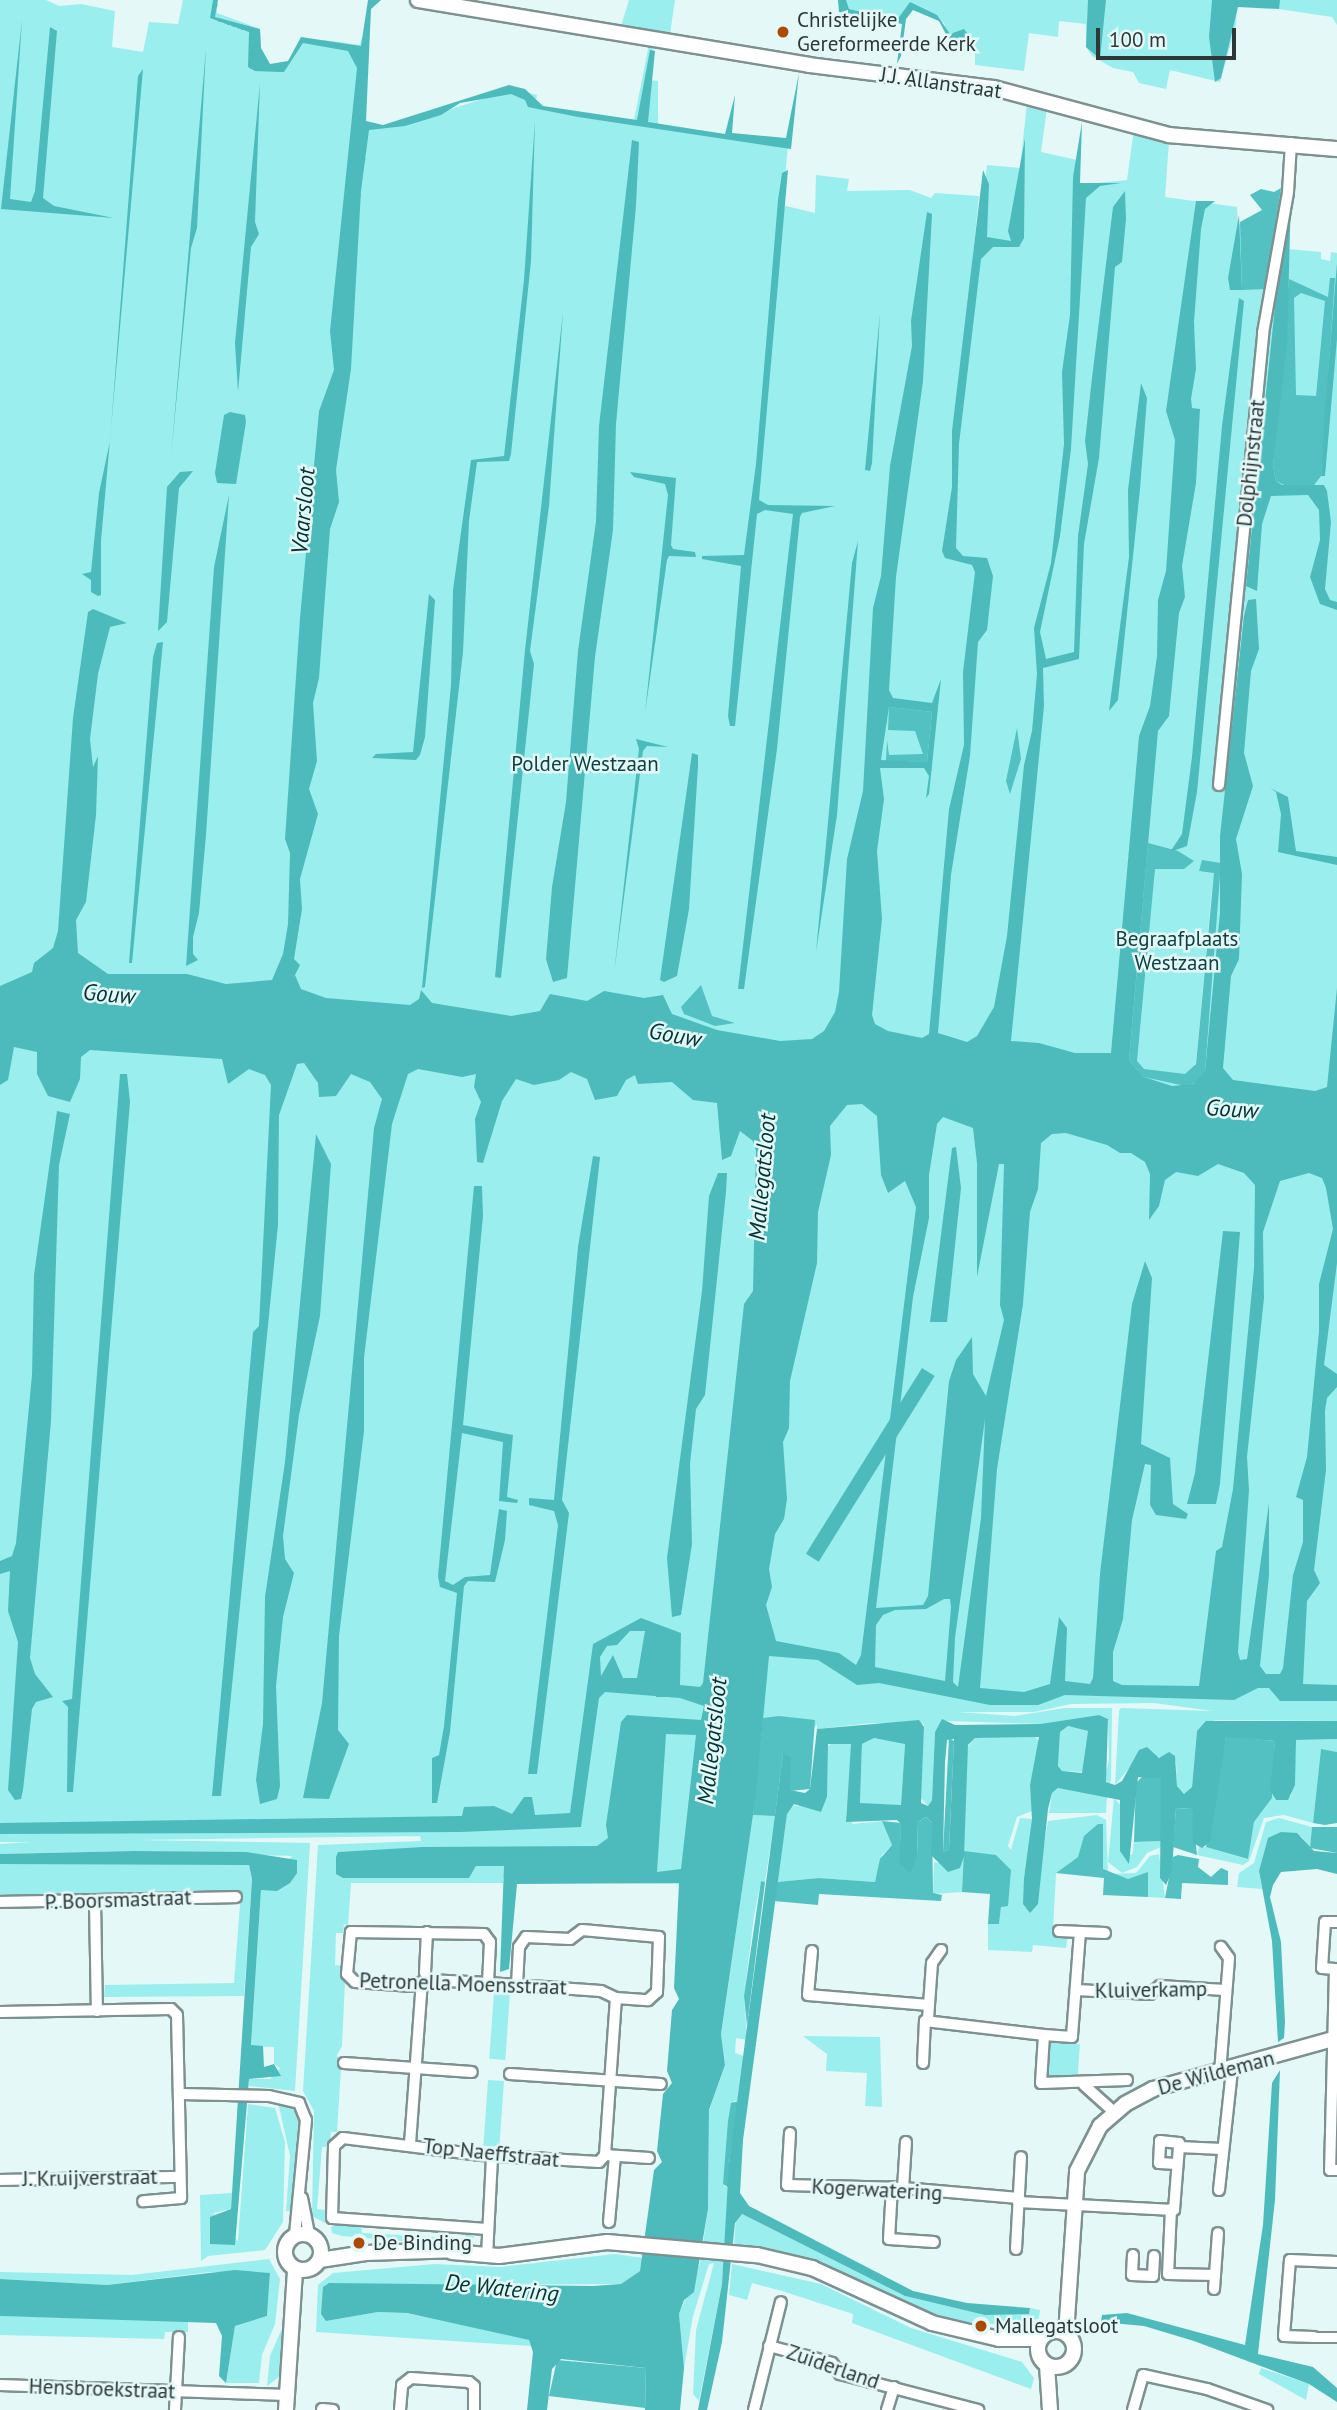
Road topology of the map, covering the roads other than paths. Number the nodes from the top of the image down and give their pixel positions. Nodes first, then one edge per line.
1 (418, 0) edge
2 (1291, 143) junction
3 (1337, 149) edge
4 (1219, 785) dead end
5 (236, 1897) dead end
6 (94, 1901) junction
7 (0, 1902) edge
8 (1337, 1922) edge
9 (1059, 1931) dead end
10 (427, 1932) junction
11 (1080, 1932) junction
12 (1105, 1933) dead end
13 (1221, 1947) dead end
14 (941, 1950) dead end
15 (812, 1951) dead end
16 (423, 1977) junction
17 (488, 1983) junction
18 (517, 1985) junction
19 (1077, 1990) junction
20 (1225, 1990) junction
21 (616, 1998) junction
22 (929, 2005) junction
23 (97, 2011) junction
24 (0, 2012) edge
25 (928, 2021) junction
26 (1044, 2035) junction
27 (1334, 2039) edge
28 (344, 2063) dead end
29 (923, 2063) dead end
30 (416, 2068) junction
31 (472, 2072) dead end
32 (1226, 2072) junction
33 (510, 2074) dead end
34 (610, 2080) junction
35 (1127, 2080) dead end
36 (661, 2084) dead end
37 (1084, 2085) junction
38 (181, 2094) junction
39 (1114, 2112) junction
40 (790, 2133) dead end
41 (906, 2142) dead end
42 (410, 2144) junction
43 (1178, 2147) junction
44 (1222, 2149) junction
45 (492, 2155) junction
46 (610, 2156) junction
47 (1021, 2157) dead end
48 (649, 2158) dead end
49 (1177, 2164) junction
50 (1337, 2170) edge
51 (180, 2177) junction
52 (0, 2180) edge
53 (898, 2188) junction
54 (1219, 2190) dead end
55 (1019, 2200) junction
56 (143, 2201) dead end
57 (1074, 2205) junction
58 (1171, 2210) junction
59 (609, 2222) dead end
60 (487, 2229) junction
61 (1218, 2232) dead end
62 (302, 2235) junction
63 (934, 2242) dead end
64 (1016, 2249) dead end
65 (487, 2252) junction
66 (321, 2253) junction
67 (1133, 2255) dead end
68 (1154, 2256) dead end
69 (1337, 2262) edge
70 (301, 2270) junction
71 (1153, 2273) junction
72 (1168, 2274) junction
73 (1215, 2275) junction
74 (1214, 2289) dead end
75 (781, 2302) dead end
76 (179, 2337) dead end
77 (1314, 2337) joint
78 (1337, 2337) edge
79 (1049, 2339) junction
80 (769, 2346) junction
81 (1054, 2366) junction
82 (0, 2385) edge
83 (894, 2387) junction
84 (177, 2391) junction
85 (287, 2402) edge
86 (323, 2409) edge
87 (175, 2410) edge
88 (333, 2410) edge
89 (400, 2410) edge
90 (474, 2410) edge
91 (754, 2410) edge
92 (887, 2410) edge
93 (978, 2410) edge
94 (1050, 2410) edge
95 (1133, 2410) edge
96 (1267, 2410) edge

1 - 2 street, J.J. Allanstraat
2 - 3 street, J.J. Allanstraat
2 - 4 street, Dolphijnstraat
5 - 6 street, P. Boorsmastraat
6 - 7 street, P. Boorsmastraat
6 - 23 street
8 - 27 street
9 - 11 street
10 - 16 street
10 - 16 street, Petronella Moensstraat
10 - 17 street
11 - 12 street
11 - 19 street
13 - 20 street
14 - 22 street
15 - 22 street
16 - 17 street, Petronella Moensstraat
16 - 30 street
17 - 18 street, Petronella Moensstraat
18 - 21 street, Petronella Moensstraat
18 - 21 street, Petronella Moensstraat
19 - 20 street, Kluiverkamp
19 - 26 street
20 - 32 street
21 - 34 street
22 - 25 street
23 - 24 street
23 - 38 street, J. Kruijverstraat
25 - 26 street
25 - 29 street
26 - 37 street
27 - 32 street, De Wildeman
27 - 50 street
28 - 30 street
30 - 31 street
30 - 42 street
32 - 39 street, De Wildeman
32 - 44 street
33 - 34 street
34 - 36 street
34 - 46 street
35 - 37 street
37 - 39 street
38 - 51 street, J. Kruijverstraat
38 - 62 street
39 - 57 street, De Wildeman
40 - 53 street, Kogerwatering
41 - 53 street
42 - 45 street, Top Naeffstraat
42 - 60 street, Top Naeffstraat
43 - 44 street
43 - 49 street
43 - 49 street
44 - 54 street
45 - 46 street, Top Naeffstraat
45 - 60 street
46 - 48 street, Top Naeffstraat
46 - 59 street
47 - 55 street
49 - 58 street
51 - 52 street, J. Kruijverstraat
51 - 56 street, J. Kruijverstraat
53 - 55 street, Kogerwatering
53 - 63 street
55 - 57 street, Kogerwatering
55 - 64 street
57 - 58 street, Kogerwatering
57 - 79 street, De Wildeman
58 - 72 street
60 - 65 street
61 - 73 street
62 - 66 street
62 - 70 street
65 - 66 street
65 - 79 street
66 - 70 street
67 - 71 street
68 - 71 street
69 - 77 street
70 - 85 street
71 - 72 street
72 - 73 street
73 - 74 street
75 - 80 street
76 - 84 street
77 - 78 street
79 - 81 street
79 - 81 street, De Wildeman
80 - 83 street, Zuiderland
80 - 91 street
81 - 94 street
82 - 84 street, Hensbroekstraat
83 - 92 street
83 - 93 street, Zuiderland
84 - 85 street, Hensbroekstraat
84 - 87 street
86 - 88 street
89 - 90 street
95 - 96 street

